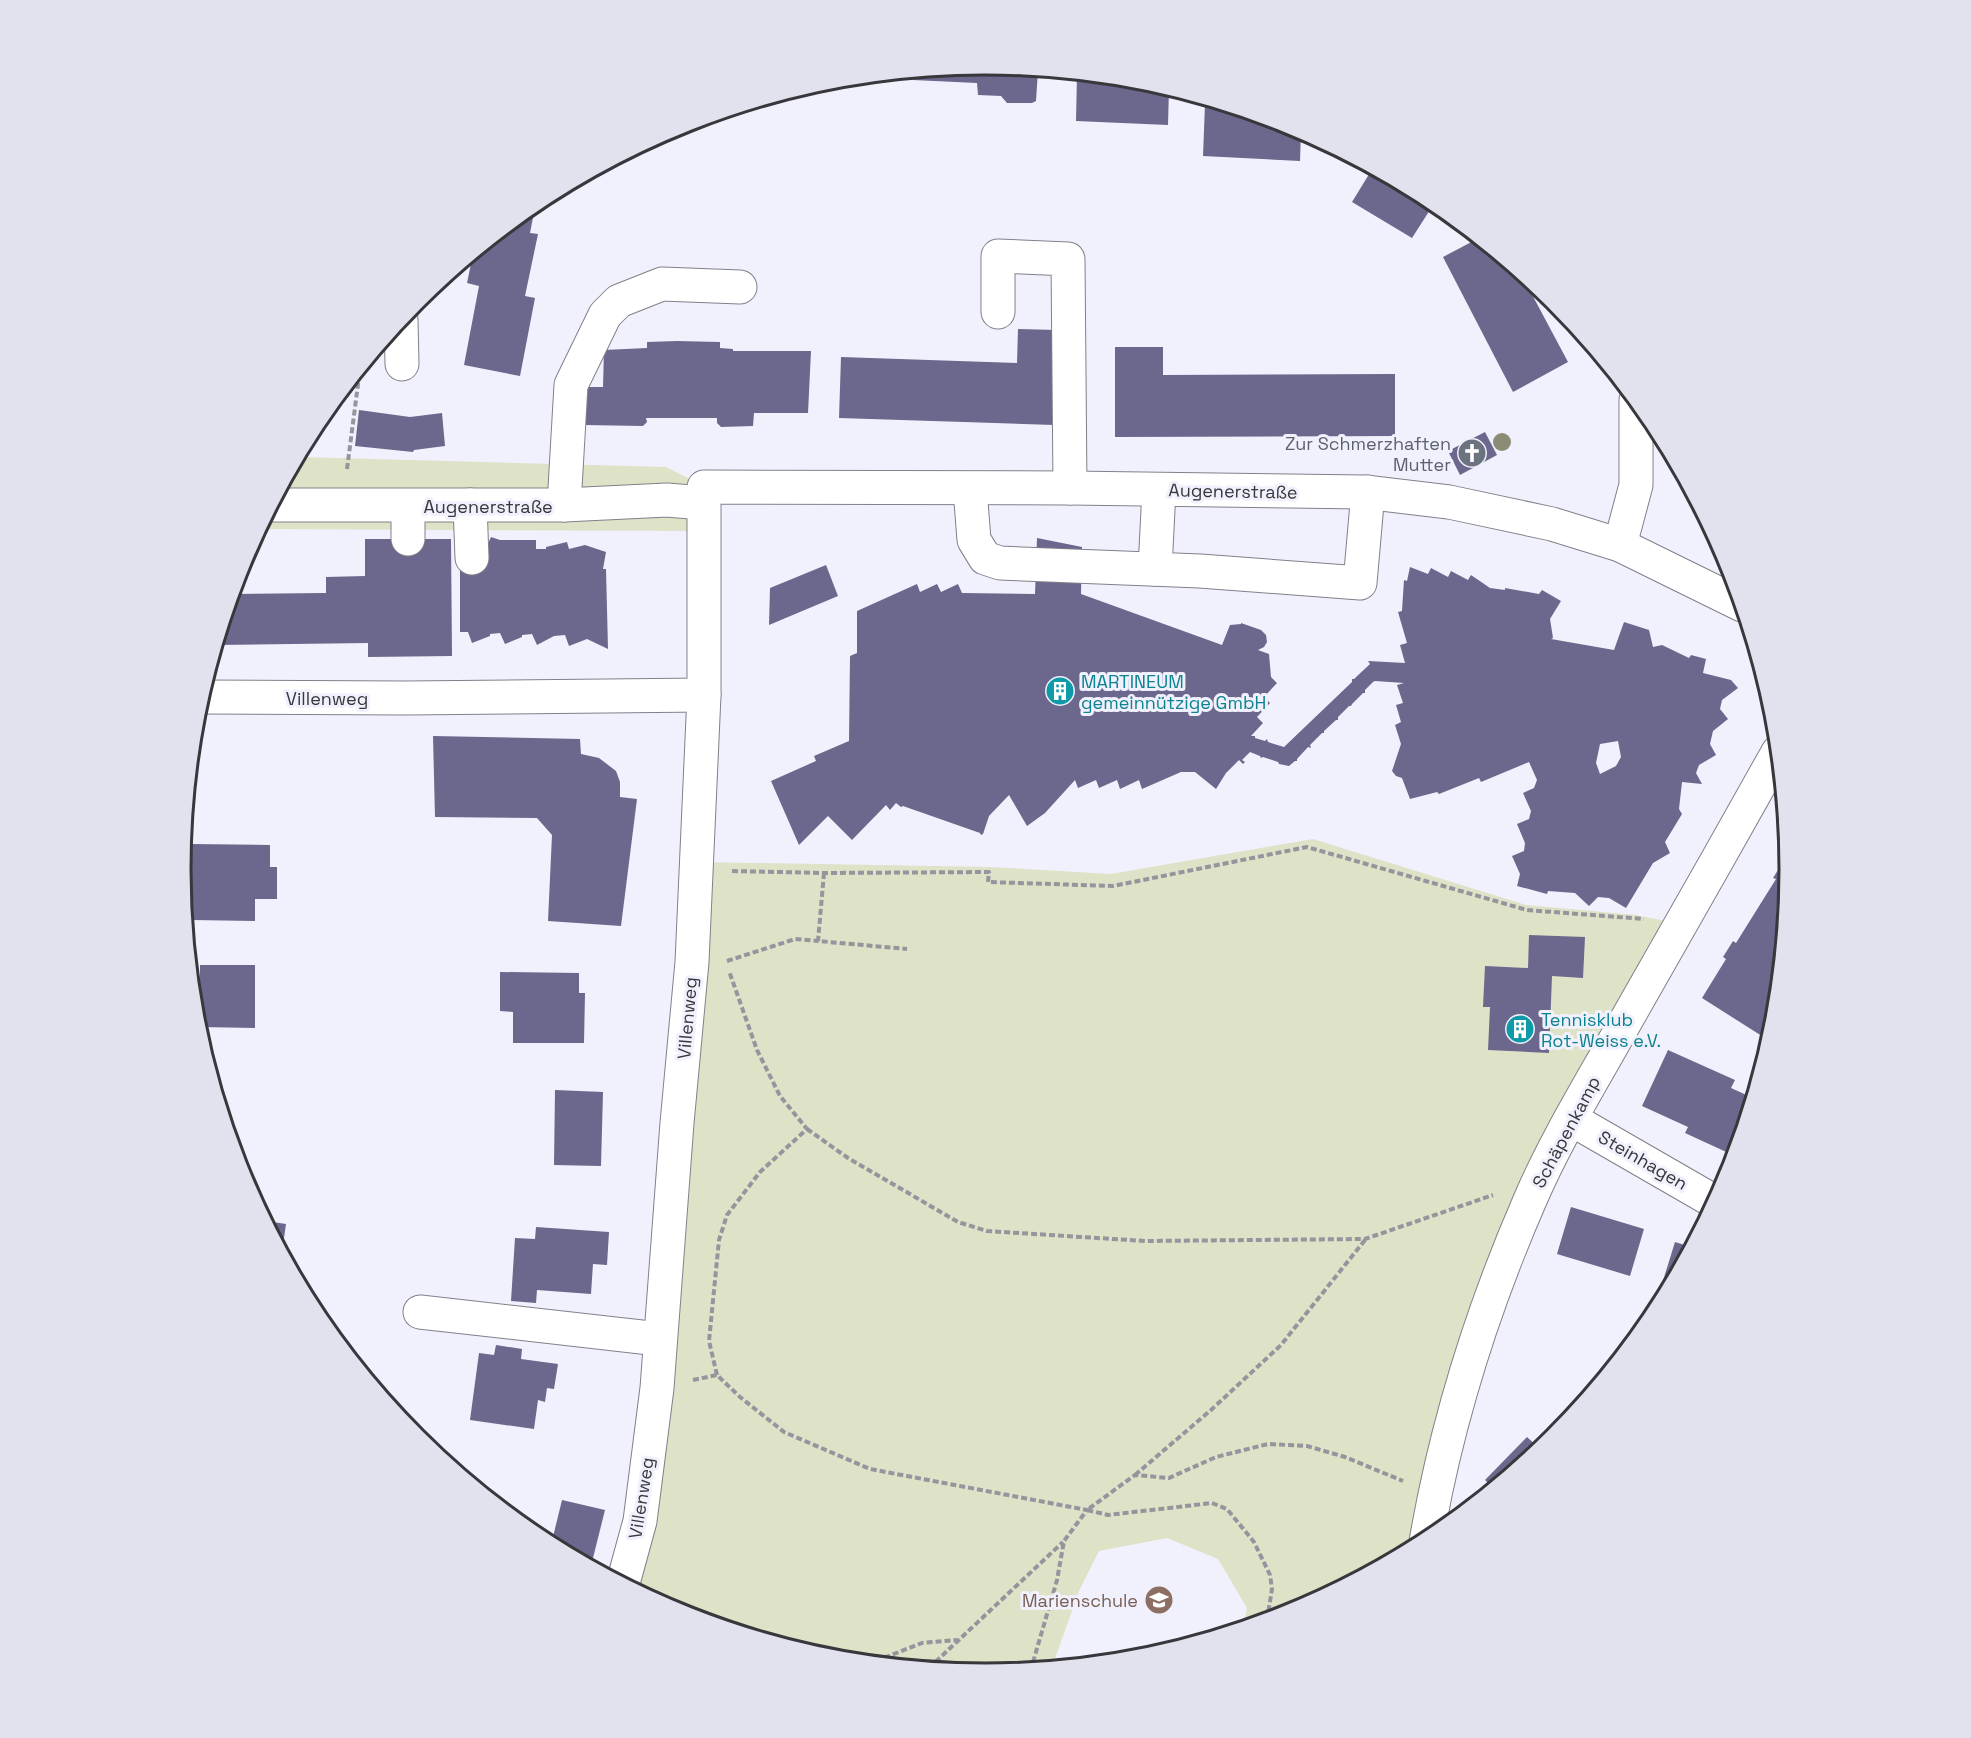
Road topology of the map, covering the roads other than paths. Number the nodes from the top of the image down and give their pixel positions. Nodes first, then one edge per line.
1 (740, 287) dead end
2 (998, 312) dead end
3 (401, 332) edge
4 (402, 364) dead end
5 (1636, 414) edge
6 (1070, 488) junction
7 (970, 489) junction
8 (1159, 490) junction
9 (1368, 492) junction
10 (703, 495) junction
11 (470, 505) junction
12 (564, 505) junction
13 (280, 506) edge
14 (408, 506) junction
15 (408, 539) dead end
16 (1620, 545) junction
17 (472, 558) dead end
18 (1155, 569) junction
19 (1732, 600) edge
20 (704, 695) junction
21 (211, 697) edge
22 (1773, 763) edge
23 (1571, 1119) junction
24 (1708, 1198) edge
25 (420, 1312) dead end
26 (659, 1339) junction
27 (1432, 1525) edge
28 (625, 1576) edge

1 - 12 street
2 - 6 street
3 - 4 street
5 - 16 street
6 - 7 street, Augenerstraße
6 - 8 street, Augenerstraße
7 - 10 street, Augenerstraße
7 - 18 street
8 - 9 street, Augenerstraße
8 - 18 street
9 - 16 street, Augenerstraße
9 - 18 street
10 - 12 street, Augenerstraße
10 - 20 street, Villenweg
11 - 12 street, Augenerstraße
11 - 14 street, Augenerstraße
11 - 17 street
13 - 14 street, Augenerstraße
14 - 15 street
16 - 19 street, Augenerstraße
20 - 21 street, Villenweg
20 - 26 street, Villenweg
22 - 23 street, Schäpenkamp
23 - 24 street, Steinhagen
23 - 27 street, Schäpenkamp
25 - 26 street
26 - 28 street, Villenweg

